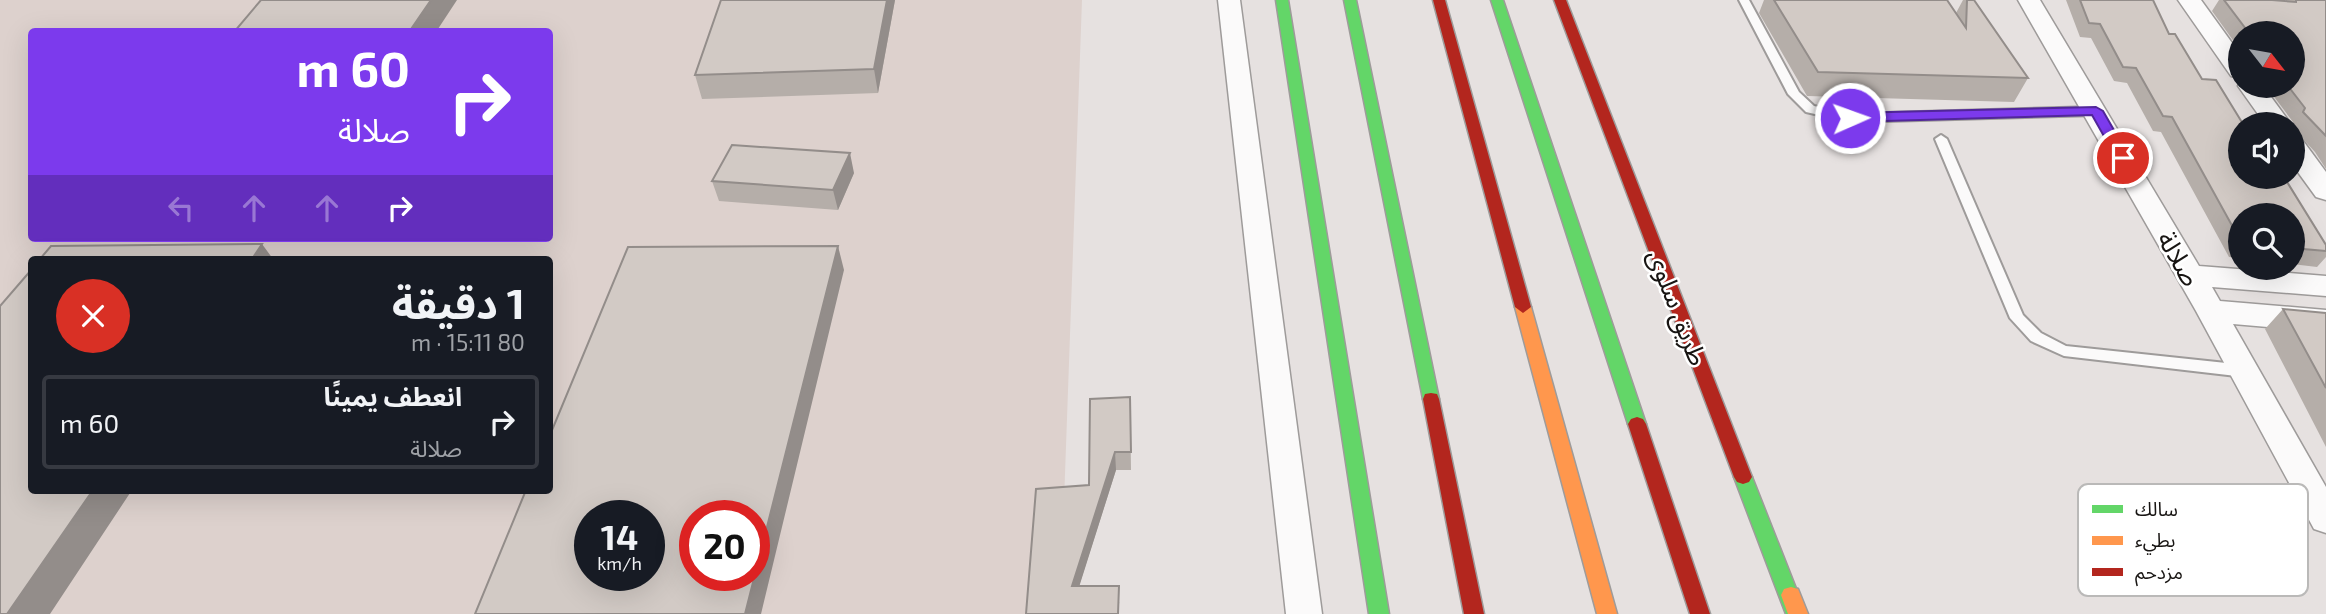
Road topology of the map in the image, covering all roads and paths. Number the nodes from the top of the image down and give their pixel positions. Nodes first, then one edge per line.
1 (1229, 0) edge
2 (1282, 0) edge
3 (1350, 0) edge
4 (1439, 0) edge
5 (1497, 0) edge
6 (1560, 0) edge
7 (1744, 0) edge
8 (2029, 0) edge
9 (2189, 0) edge
10 (2228, 54) edge
11 (2096, 111) junction
12 (1941, 139) dead end
13 (2305, 162) edge
14 (2326, 191) edge
15 (2189, 275) junction
16 (2326, 286) edge
17 (2211, 311) junction
18 (2326, 321) edge
19 (2245, 370) junction
20 (2307, 484) edge
21 (2308, 486) edge
22 (2326, 519) edge
23 (1303, 613) edge
24 (1379, 614) edge
25 (1474, 614) edge
26 (1607, 614) edge
27 (1700, 614) edge
28 (1797, 614) edge

1 - 23 street
2 - 24 main road
3 - 25 main road
4 - 26 main road
5 - 27 main road
6 - 28 main road, طريق سلوى
7 - 11 lane
8 - 11 street, صلالة
9 - 10 street
11 - 15 street, صلالة
12 - 19 lane
13 - 14 street
15 - 16 street
15 - 17 street, صلالة
17 - 18 street
17 - 19 street, صلالة
19 - 20 street, صلالة
21 - 22 street, صلالة

